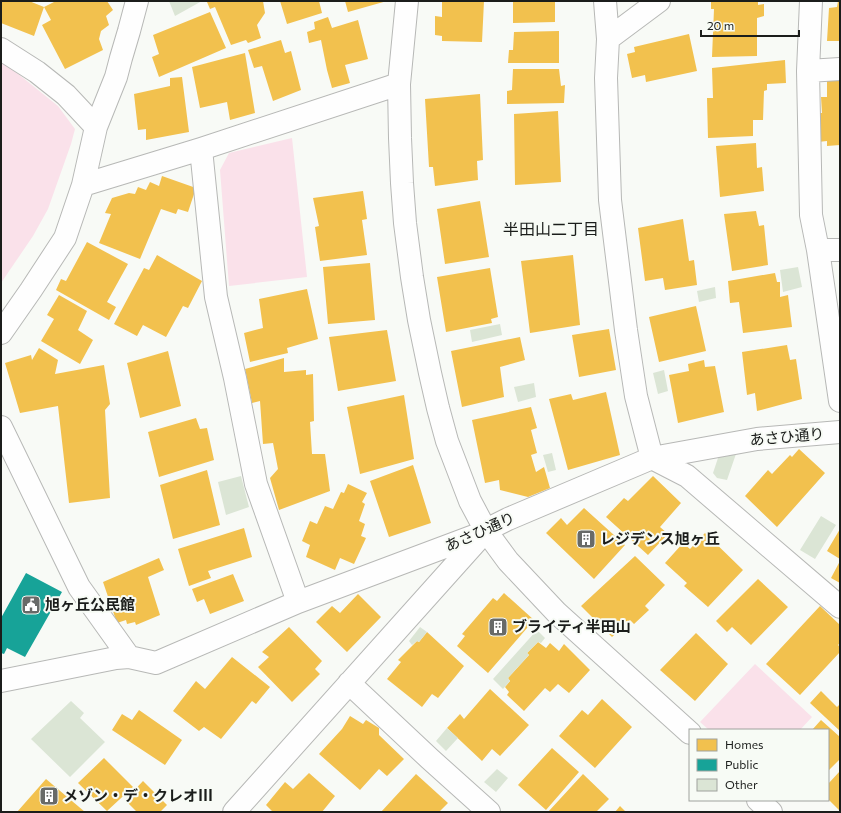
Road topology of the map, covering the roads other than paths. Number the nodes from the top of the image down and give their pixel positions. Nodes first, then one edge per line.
1 (137, 1) edge
2 (407, 1) edge
3 (604, 1) edge
4 (659, 1) edge
5 (811, 1) edge
6 (608, 39) junction
7 (1, 49) edge
8 (840, 69) edge
9 (808, 71) junction
10 (399, 84) junction
11 (96, 127) junction
12 (201, 148) junction
13 (84, 185) junction
14 (818, 250) junction
15 (840, 250) edge
16 (1, 333) edge
17 (840, 401) edge
18 (1, 427) edge
19 (840, 432) edge
20 (652, 458) junction
21 (486, 531) junction
22 (298, 602) junction
23 (840, 607) edge
24 (129, 657) junction
25 (1, 681) edge
26 (349, 683) junction
27 (689, 732) edge
28 (759, 801) edge
29 (234, 812) edge
30 (489, 812) edge
31 (771, 812) edge

1 - 11 street
2 - 10 street
3 - 6 street
4 - 6 street
5 - 9 street
6 - 20 street
7 - 11 street
8 - 9 street
9 - 14 street
10 - 12 street
10 - 21 street
11 - 13 street
12 - 13 street
12 - 22 street
13 - 16 street
14 - 15 street
14 - 17 street
18 - 24 street
19 - 20 street, あさひ通り
20 - 21 street, あさひ通り
20 - 23 street
21 - 22 street, あさひ通り
21 - 26 street
21 - 27 street
22 - 24 street, あさひ通り
24 - 25 street, あさひ通り
26 - 29 street
26 - 30 street
28 - 31 street

